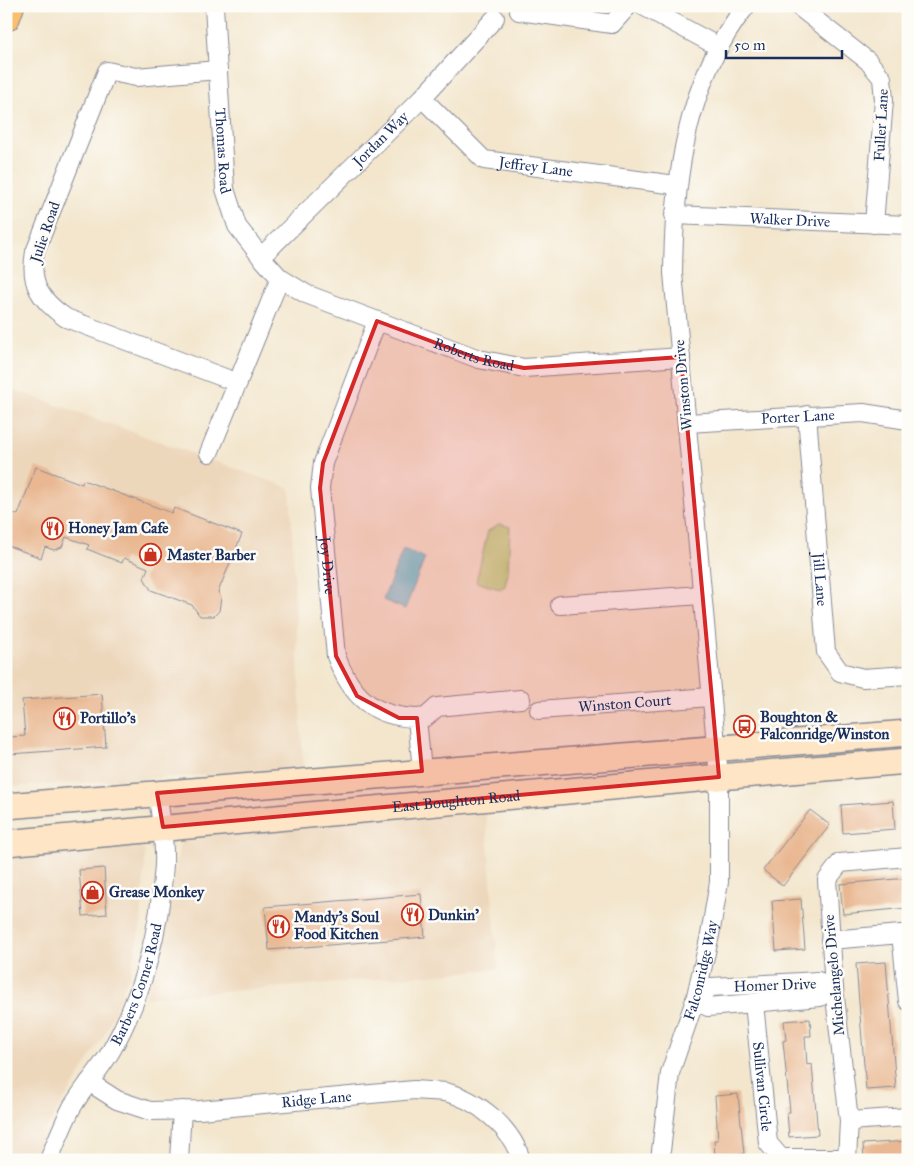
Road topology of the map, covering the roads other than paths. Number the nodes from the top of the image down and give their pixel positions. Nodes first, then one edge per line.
1 (10, 6) edge
2 (214, 6) edge
3 (628, 6) edge
4 (643, 6) edge
5 (746, 6) edge
6 (798, 6) edge
7 (519, 11) dead end
8 (6, 17) edge
9 (495, 18) dead end
10 (719, 47) junction
11 (218, 70) junction
12 (422, 98) junction
13 (676, 185) junction
14 (674, 215) junction
15 (874, 224) junction
16 (908, 225) edge
17 (261, 257) junction
18 (280, 278) junction
19 (377, 321) junction
20 (681, 357) junction
21 (238, 383) junction
22 (806, 415) junction
23 (908, 420) edge
24 (687, 423) junction
25 (209, 453) dead end
26 (701, 595) junction
27 (560, 605) dead end
28 (908, 675) edge
29 (710, 697) junction
30 (521, 699) dead end
31 (538, 710) dead end
32 (417, 718) junction
33 (908, 732) edge
34 (716, 748) junction
35 (908, 762) edge
36 (422, 771) junction
37 (719, 777) junction
38 (157, 793) junction
39 (6, 806) edge
40 (162, 827) junction
41 (6, 843) edge
42 (908, 857) edge
43 (830, 940) junction
44 (834, 988) junction
45 (695, 1000) junction
46 (908, 1001) edge
47 (754, 1003) junction
48 (89, 1082) junction
49 (182, 1110) junction
50 (908, 1117) edge
51 (849, 1121) junction
52 (847, 1159) edge
53 (50, 1160) edge
54 (179, 1160) edge
55 (521, 1160) edge
56 (660, 1160) edge

1 - 8 main road
2 - 11 street, Thomas Road
3 - 7 street
4 - 10 street
5 - 10 street, Winston Drive
6 - 15 street, Fuller Lane
9 - 12 street, Jordan Way
10 - 13 street, Winston Drive
11 - 17 street, Thomas Road
11 - 21 street, Julie Road
12 - 13 street, Jeffrey Lane
12 - 17 street, Jordan Way
13 - 14 street, Winston Drive
14 - 15 street, Walker Drive
14 - 20 street, Winston Drive
15 - 16 street, Walker Drive
17 - 18 street, Thomas Road
18 - 19 street, Roberts Road
18 - 21 street
19 - 20 street, Roberts Road
19 - 32 street, Joy Drive
20 - 24 street, Winston Drive
21 - 25 street
22 - 23 street, Porter Lane
22 - 24 street, Porter Lane
22 - 28 street, Jill Lane
24 - 26 street, Winston Drive
26 - 27 street
26 - 29 street, Winston Drive
29 - 31 street, Winston Court
29 - 34 street, Winston Drive
30 - 32 street
32 - 36 street
33 - 34 main road
34 - 36 main road
34 - 37 street, Winston Drive
35 - 37 main road, East Boughton Road
36 - 38 main road
37 - 40 main road, East Boughton Road
37 - 45 street, Falconridge Way
38 - 39 main road
38 - 40 street, Barbers Corner Road
40 - 41 main road, East Boughton Road
40 - 48 street, Barbers Corner Road
42 - 43 street, Michelangelo Drive
43 - 44 street, Michelangelo Drive
43 - 46 street
44 - 45 street, Homer Drive
44 - 47 street, Homer Drive
44 - 51 street, Michelangelo Drive
45 - 47 street, Homer Drive
45 - 56 street, Falconridge Way
47 - 52 street, Sullivan Circle
48 - 49 street, Ridge Lane
48 - 53 street, Barbers Corner Road
49 - 54 street
49 - 55 street, Ridge Lane
50 - 51 street
51 - 52 street, Michelangelo Drive

